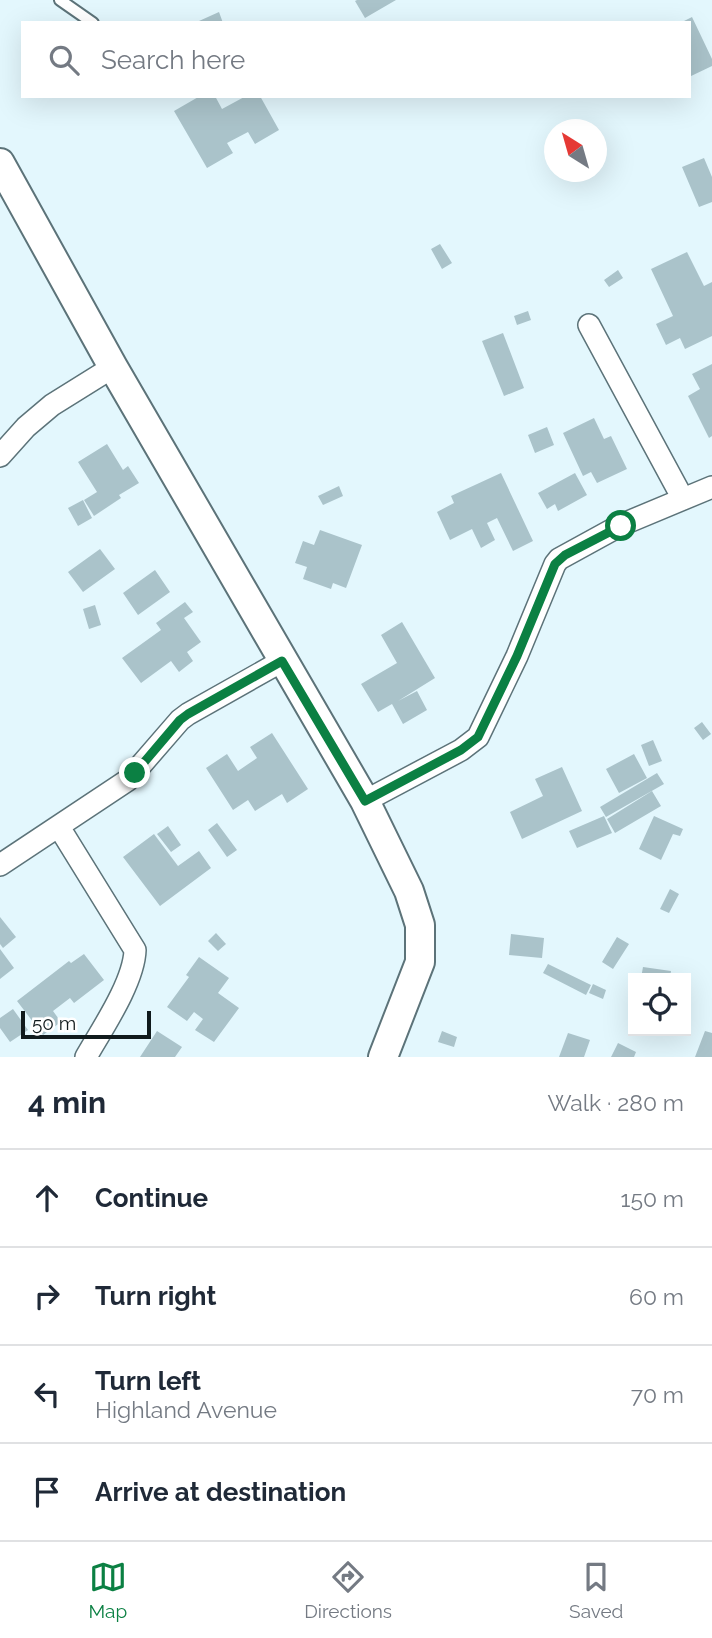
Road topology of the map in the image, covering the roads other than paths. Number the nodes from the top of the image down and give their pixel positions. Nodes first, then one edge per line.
1 (61, 0) edge
2 (90, 21) edge
3 (0, 163) edge
4 (8, 199) edge
5 (589, 325) dead end
6 (113, 367) junction
7 (0, 456) edge
8 (712, 487) edge
9 (683, 499) junction
10 (282, 661) junction
11 (365, 801) junction
12 (59, 827) junction
13 (0, 865) edge
14 (86, 1057) edge
15 (383, 1057) edge

1 - 2 lane
3 - 4 street
4 - 6 street
5 - 9 street
6 - 7 street
6 - 10 street
8 - 9 street
9 - 11 street
10 - 11 street
10 - 12 street
11 - 15 street
12 - 13 street
12 - 14 street

